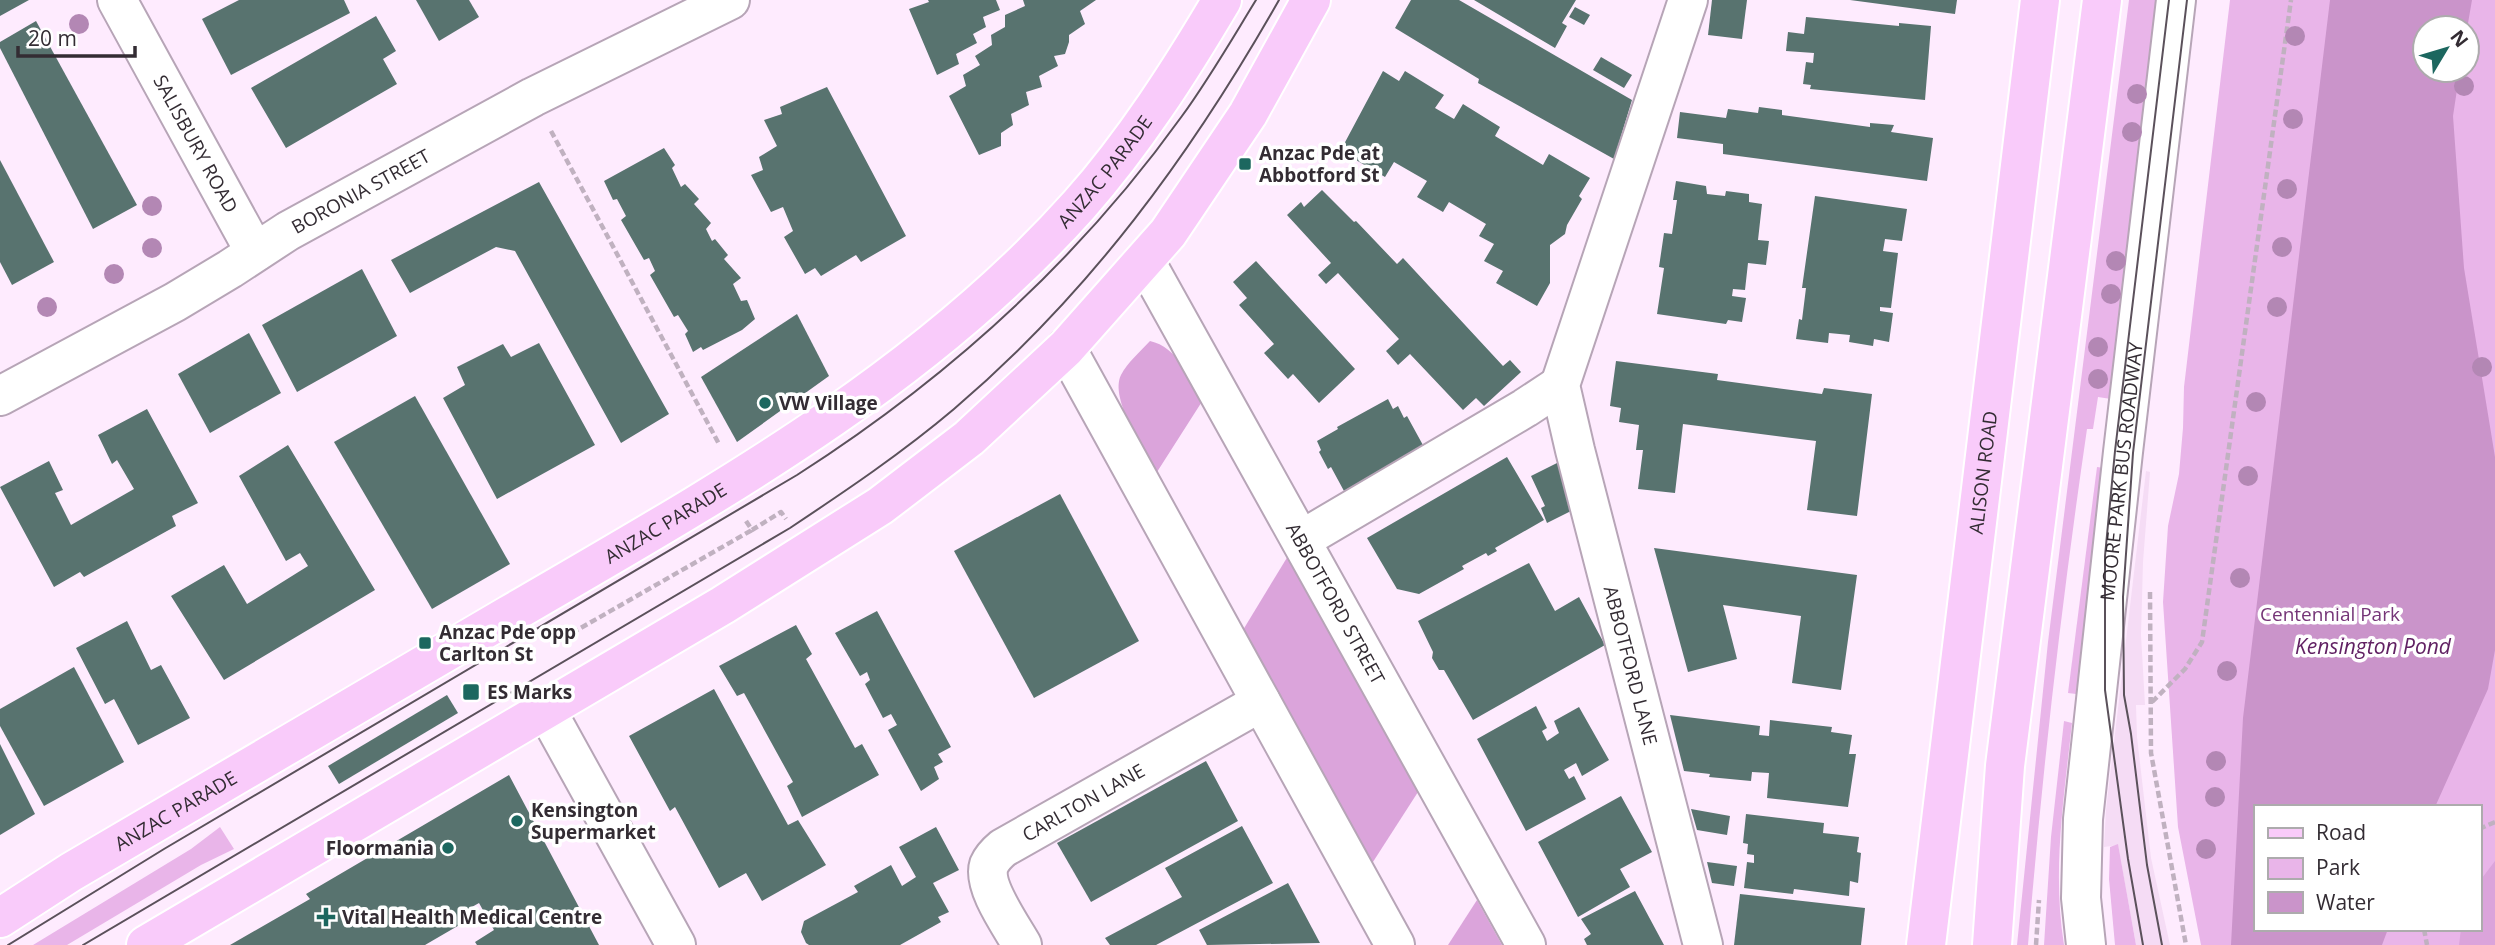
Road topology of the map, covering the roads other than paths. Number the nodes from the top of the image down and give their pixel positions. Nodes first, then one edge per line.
1 (117, 0) edge
2 (730, 0) edge
3 (1222, 0) edge
4 (1311, 0) edge
5 (1688, 0) edge
6 (2040, 0) edge
7 (2102, 0) edge
8 (2176, 0) edge
9 (256, 252) junction
10 (1145, 261) junction
11 (1066, 348) junction
12 (1560, 384) junction
13 (0, 396) edge
14 (1301, 540) junction
15 (1261, 702) junction
16 (545, 708) junction
17 (0, 918) edge
18 (146, 945) edge
19 (676, 945) edge
20 (1022, 945) edge
21 (1395, 945) edge
22 (1526, 945) edge
23 (1703, 945) edge
24 (1926, 945) edge
25 (1992, 945) edge
26 (2086, 945) edge

1 - 9 street, SALISBURY ROAD
2 - 9 street, BORONIA STREET
3 - 17 main road, ANZAC PARADE
4 - 10 main road
5 - 12 street
6 - 24 main road, ALISON ROAD
7 - 25 main road
8 - 26 street, MOORE PARK BUS ROADWAY
9 - 13 street, BORONIA STREET
10 - 11 main road
10 - 14 street, ABBOTFORD STREET
11 - 15 street
11 - 16 main road
12 - 14 street
12 - 23 street, ABBOTFORD LANE
14 - 22 street, ABBOTFORD STREET
15 - 20 street, CARLTON LANE
15 - 21 street
16 - 18 main road
16 - 19 street

